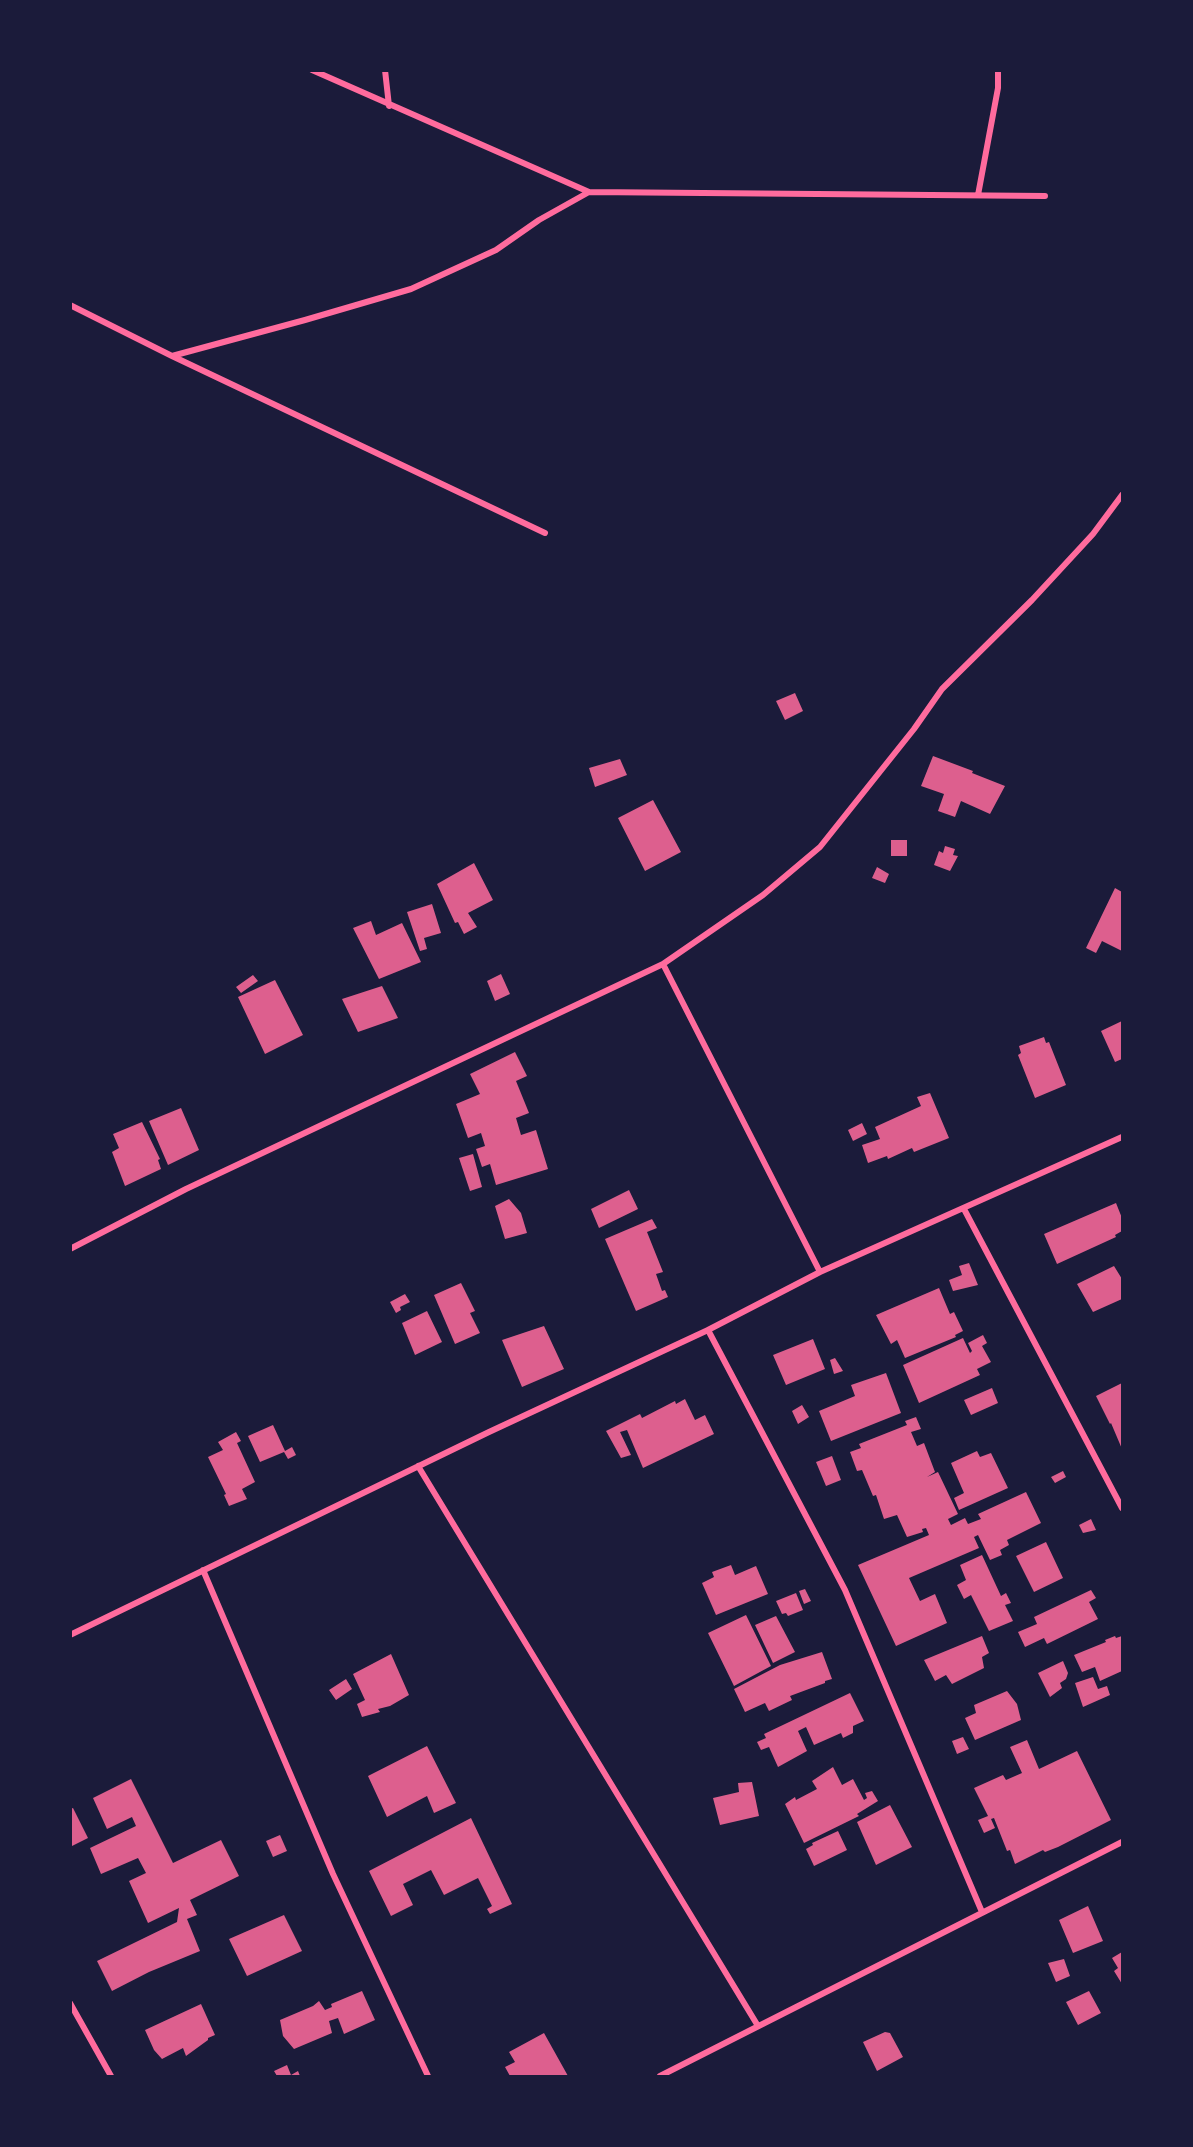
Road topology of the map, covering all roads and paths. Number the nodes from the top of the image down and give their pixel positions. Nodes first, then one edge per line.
1 (312, 70) edge
2 (386, 70) edge
3 (998, 70) edge
4 (389, 106) junction
5 (589, 192) junction
6 (978, 195) junction
7 (1045, 196) dead end
8 (70, 305) edge
9 (172, 356) junction
10 (1122, 495) edge
11 (545, 533) dead end
12 (663, 964) junction
13 (1122, 1137) edge
14 (964, 1209) junction
15 (70, 1249) edge
16 (820, 1272) junction
17 (708, 1330) junction
18 (418, 1466) junction
19 (1122, 1508) edge
20 (203, 1570) junction
21 (70, 1635) edge
22 (1122, 1842) edge
23 (982, 1912) junction
24 (70, 2002) edge
25 (758, 2026) junction
26 (111, 2076) edge
27 (428, 2076) edge
28 (660, 2076) edge

1 - 4 street
2 - 4 street
3 - 6 street
4 - 5 street
5 - 6 street
5 - 9 street
6 - 7 street
8 - 9 street
9 - 11 street
10 - 12 street
12 - 15 street
12 - 16 street
13 - 14 street
14 - 16 street
14 - 19 street
16 - 17 street
17 - 18 street
17 - 23 street
18 - 20 street
18 - 25 street
20 - 21 street
20 - 27 street
22 - 23 street
23 - 25 street
24 - 26 street
25 - 28 street

